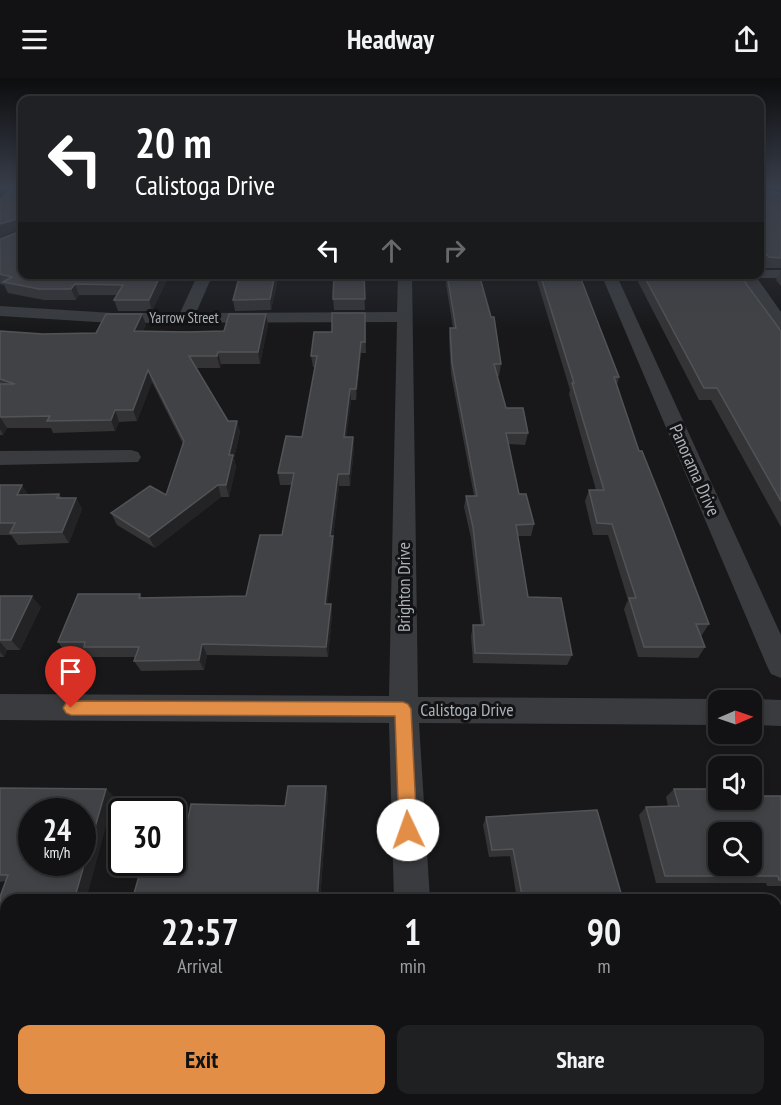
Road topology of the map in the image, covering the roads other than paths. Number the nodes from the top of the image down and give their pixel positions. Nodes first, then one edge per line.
1 (764, 274) edge
2 (781, 274) edge
3 (204, 279) edge
4 (405, 279) edge
5 (610, 279) edge
6 (750, 279) edge
7 (0, 311) edge
8 (186, 317) junction
9 (404, 317) junction
10 (781, 324) edge
11 (131, 457) dead end
12 (0, 458) edge
13 (781, 666) edge
14 (0, 708) edge
15 (403, 709) junction
16 (708, 712) edge
17 (762, 712) edge
18 (781, 713) edge
19 (412, 894) edge

1 - 2 street
3 - 8 street
4 - 9 street, Brighton Drive
5 - 13 street, Panorama Drive
6 - 10 street
7 - 8 street, Yarrow Street
8 - 9 street, Yarrow Street
9 - 15 street, Brighton Drive
11 - 12 street
14 - 15 street, Calistoga Drive
15 - 16 street, Calistoga Drive
15 - 19 street, Brighton Drive
17 - 18 street

